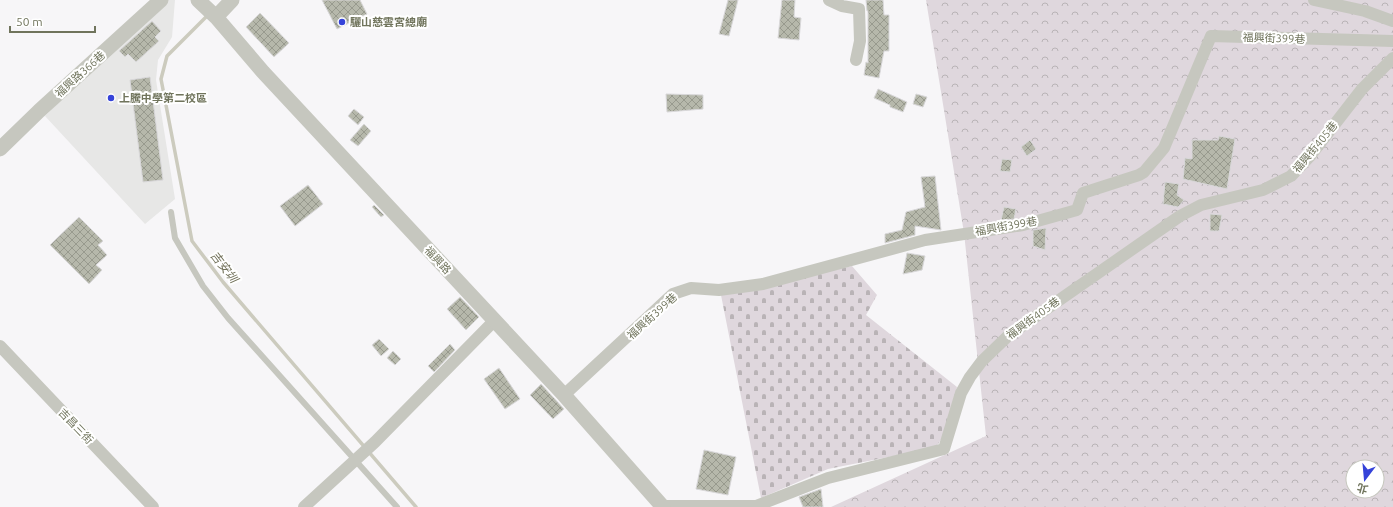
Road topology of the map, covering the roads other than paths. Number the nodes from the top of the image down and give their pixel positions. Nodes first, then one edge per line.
1 (161, 0) edge
2 (232, 0) edge
3 (829, 0) edge
4 (1314, 0) edge
5 (851, 4) edge
6 (208, 9) edge
7 (1393, 21) edge
8 (1393, 41) edge
9 (1393, 58) edge
10 (856, 60) dead end
11 (0, 149) edge
12 (170, 212) dead end
13 (494, 321) junction
14 (0, 346) edge
15 (564, 396) junction
16 (356, 457) junction
17 (663, 506) edge
18 (153, 507) edge
19 (304, 507) edge
20 (397, 507) edge

1 - 11 street, 福興路366巷
2 - 6 street
3 - 5 street
4 - 7 street
5 - 10 street
6 - 13 street, 福興路
8 - 15 street, 福興街399巷
9 - 17 street, 福興街405巷
12 - 16 lane
13 - 15 street, 福興路
13 - 16 street
14 - 18 street, 吉昌三街
15 - 17 street, 福興路
16 - 19 street
16 - 20 lane

